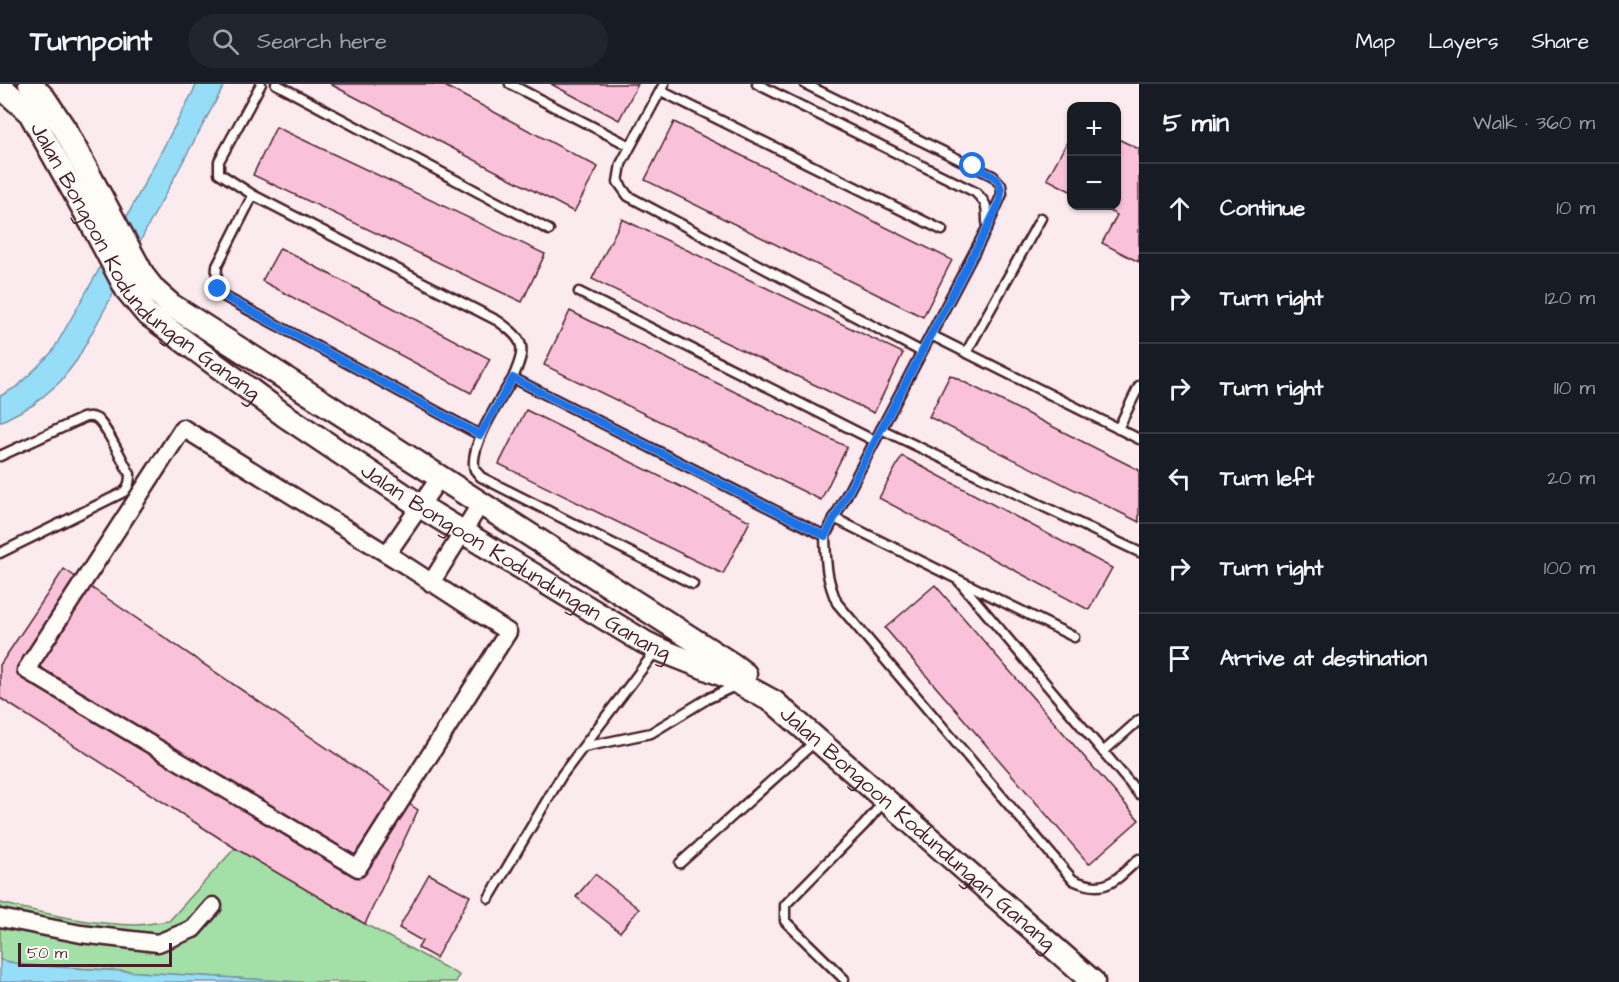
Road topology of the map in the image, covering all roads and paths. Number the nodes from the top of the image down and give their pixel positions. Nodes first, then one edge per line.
1 (30, 84) edge
2 (261, 84) edge
3 (276, 84) edge
4 (510, 84) edge
5 (757, 84) edge
6 (805, 84) edge
7 (0, 86) edge
8 (664, 86) edge
9 (630, 146) junction
10 (253, 195) junction
11 (102, 218) junction
12 (1041, 218) dead end
13 (987, 228) junction
14 (549, 230) dead end
15 (942, 230) dead end
16 (136, 283) junction
17 (579, 292) dead end
18 (931, 335) junction
19 (922, 352) junction
20 (966, 353) junction
21 (513, 378) junction
22 (1139, 386) edge
23 (881, 429) junction
24 (1118, 429) junction
25 (480, 435) junction
26 (1139, 439) edge
27 (875, 441) junction
28 (0, 456) edge
29 (440, 477) junction
30 (481, 503) junction
31 (420, 506) junction
32 (834, 519) junction
33 (462, 532) junction
34 (825, 536) junction
35 (1139, 552) edge
36 (0, 553) edge
37 (387, 554) junction
38 (959, 580) junction
39 (431, 583) junction
40 (693, 584) dead end
41 (1074, 637) dead end
42 (658, 649) junction
43 (741, 683) junction
44 (774, 702) junction
45 (1139, 720) edge
46 (817, 739) junction
47 (584, 747) junction
48 (1102, 752) junction
49 (1139, 794) edge
50 (885, 800) junction
51 (1139, 859) edge
52 (680, 863) dead end
53 (489, 898) dead end
54 (213, 906) dead end
55 (0, 918) edge
56 (844, 980) dead end
57 (1094, 982) edge

1 - 11 street
2 - 10 lane
3 - 14 lane
4 - 9 lane
5 - 13 lane
6 - 13 lane
7 - 11 street, Jalan Bongoon Kodundungan Ganang
8 - 9 lane
8 - 15 lane
9 - 19 lane
10 - 21 lane
10 - 25 lane
11 - 16 street, Jalan Bongoon Kodundungan Ganang
12 - 20 lane
13 - 18 lane
16 - 29 street
16 - 31 street, Jalan Bongoon Kodundungan Ganang
17 - 27 lane
18 - 19 lane
18 - 20 lane
19 - 23 lane
20 - 24 lane
21 - 25 lane
21 - 34 lane
22 - 24 lane
23 - 27 lane
23 - 35 lane
24 - 26 lane
25 - 40 lane
27 - 32 lane
28 - 36 lane
29 - 30 street
29 - 31 street
30 - 33 street
30 - 44 street
31 - 33 street, Jalan Bongoon Kodundungan Ganang
31 - 37 street
32 - 34 lane
32 - 38 lane
33 - 39 street
33 - 42 street, Jalan Bongoon Kodundungan Ganang
34 - 51 lane
37 - 39 street
37 - 39 street
38 - 41 lane
38 - 48 lane
42 - 43 street, Jalan Bongoon Kodundungan Ganang
42 - 47 lane
43 - 44 street, Jalan Bongoon Kodundungan Ganang
43 - 47 lane
44 - 46 street, Jalan Bongoon Kodundungan Ganang
45 - 48 lane
46 - 50 street, Jalan Bongoon Kodundungan Ganang
46 - 52 lane
47 - 53 lane
48 - 49 lane
50 - 56 lane
50 - 57 street, Jalan Bongoon Kodundungan Ganang
54 - 55 street

